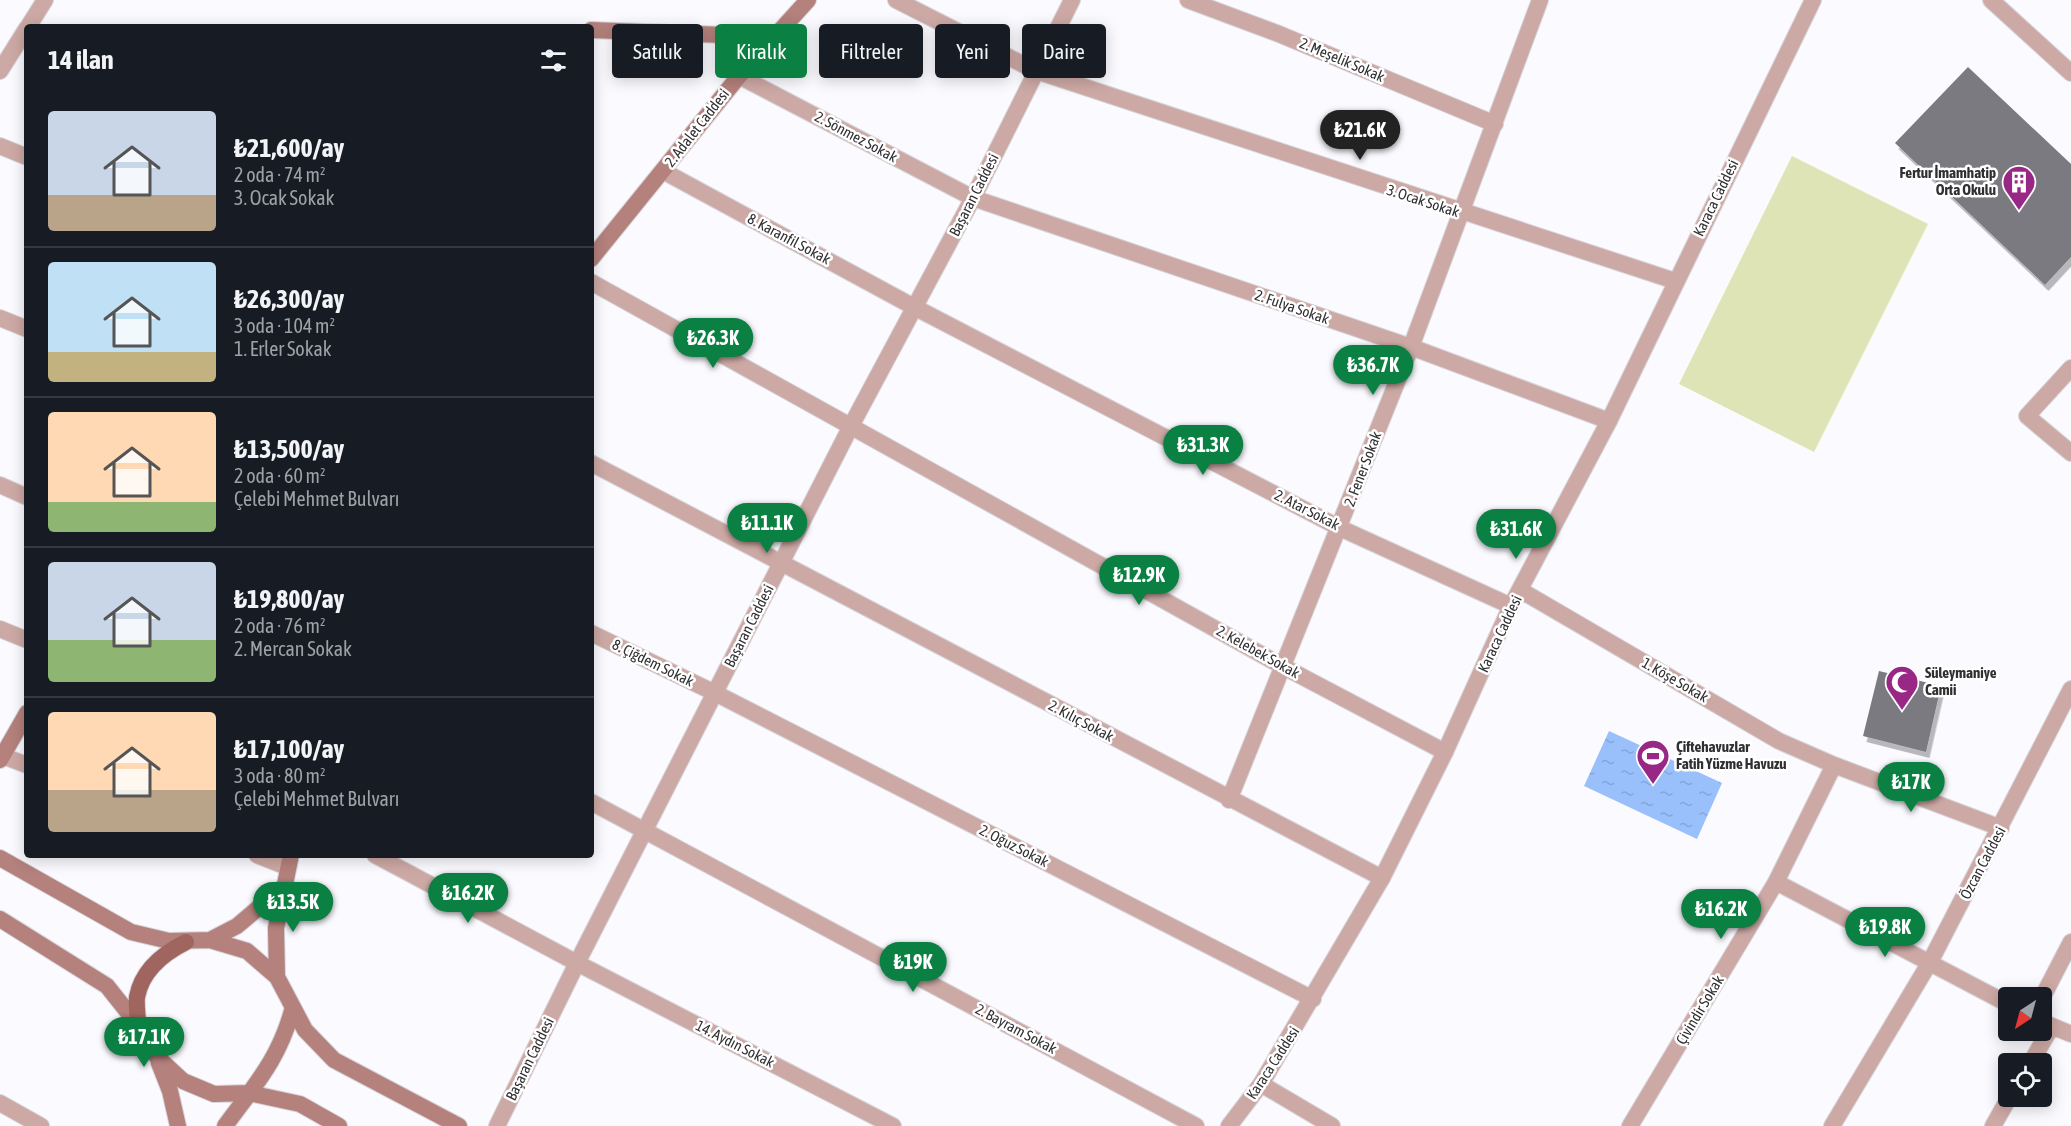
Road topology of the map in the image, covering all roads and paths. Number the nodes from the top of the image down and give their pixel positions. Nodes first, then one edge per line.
1 (45, 0) edge
2 (807, 0) edge
3 (896, 0) edge
4 (1072, 0) edge
5 (1188, 0) edge
6 (1540, 0) edge
7 (1812, 0) edge
8 (1991, 0) edge
9 (29, 24) edge
10 (786, 24) edge
11 (1060, 24) edge
12 (24, 30) edge
13 (594, 30) edge
14 (715, 35) edge
15 (5, 50) edge
16 (1022, 64) edge
17 (0, 70) edge
18 (2071, 73) edge
19 (737, 78) edge
20 (743, 78) edge
21 (1033, 78) edge
22 (1057, 78) edge
23 (1495, 124) junction
24 (0, 146) edge
25 (24, 156) edge
26 (663, 171) junction
27 (974, 198) junction
28 (1461, 213) junction
29 (594, 255) edge
30 (1675, 282) junction
31 (594, 284) edge
32 (914, 307) junction
33 (0, 318) edge
34 (24, 328) edge
35 (1411, 347) junction
36 (2071, 369) edge
37 (1610, 421) junction
38 (851, 426) junction
39 (2071, 453) edge
40 (594, 465) edge
41 (0, 485) edge
42 (24, 495) edge
43 (1340, 528) junction
44 (782, 561) junction
45 (1520, 590) junction
46 (1511, 606) junction
47 (0, 629) edge
48 (594, 634) edge
49 (24, 639) edge
50 (1284, 667) junction
51 (2071, 689) edge
52 (715, 693) junction
53 (24, 718) edge
54 (1445, 752) junction
55 (1, 757) edge
56 (24, 764) edge
57 (1834, 765) junction
58 (1229, 800) junction
59 (594, 804) edge
60 (2001, 828) junction
61 (645, 829) junction
62 (0, 858) edge
63 (273, 858) edge
64 (381, 858) edge
65 (289, 861) edge
66 (1382, 878) junction
67 (1776, 882) junction
68 (283, 887) junction
69 (0, 919) edge
70 (210, 940) junction
71 (186, 942) junction
72 (2071, 942) edge
73 (1930, 962) junction
74 (577, 963) junction
75 (277, 977) junction
76 (2048, 987) edge
77 (1313, 999) junction
78 (1998, 999) edge
79 (293, 1007) junction
80 (138, 1025) junction
81 (2052, 1026) edge
82 (2071, 1034) edge
83 (157, 1056) junction
84 (1261, 1084) junction
85 (249, 1093) junction
86 (0, 1103) edge
87 (2004, 1107) edge
88 (41, 1126) edge
89 (178, 1126) edge
90 (225, 1126) edge
91 (339, 1126) edge
92 (459, 1126) edge
93 (497, 1126) edge
94 (893, 1126) edge
95 (1196, 1126) edge
96 (1229, 1126) edge
97 (1332, 1126) edge
98 (1630, 1126) edge
99 (1832, 1126) edge
100 (1993, 1126) edge

1 - 9 street
2 - 10 main road, 2. Adalet Caddesi
3 - 16 street, 3. Ocak Sokak
4 - 11 street, Başaran Caddesi
5 - 23 street, 2. Meşelik Sokak
6 - 23 street, 2. Fener Sokak
7 - 30 street, Karaca Caddesi
8 - 18 street
12 - 15 street
13 - 14 main road
15 - 17 street
19 - 26 main road, 2. Adalet Caddesi
20 - 27 street, 2. Sönmez Sokak
21 - 27 street, Başaran Caddesi
22 - 28 street, 3. Ocak Sokak
23 - 28 street, 2. Fener Sokak
24 - 25 street
26 - 29 main road, 2. Adalet Caddesi
26 - 32 street, 8. Karanfil Sokak
27 - 32 street, Başaran Caddesi
27 - 35 street, 2. Fulya Sokak
28 - 30 street, 3. Ocak Sokak
28 - 35 street, 2. Fener Sokak
30 - 37 street, Karaca Caddesi
31 - 38 street, 2. Kelebek Sokak
32 - 38 street, Başaran Caddesi
32 - 43 street, 2. Atar Sokak
33 - 34 street
35 - 37 street, 2. Fulya Sokak
35 - 43 street, 2. Fener Sokak
36 - 39 street
37 - 45 street, Karaca Caddesi
38 - 44 street, Başaran Caddesi
38 - 50 street, 2. Kelebek Sokak
40 - 44 street, 2. Kılıç Sokak
41 - 42 street
43 - 46 street, 2. Atar Sokak
43 - 50 street, 2. Fener Sokak
44 - 52 street, Başaran Caddesi
44 - 58 street, 2. Kılıç Sokak
45 - 46 street, Karaca Caddesi
45 - 57 street, 1. Köşe Sokak
46 - 54 street, Karaca Caddesi
47 - 49 street
48 - 52 street, 8. Çiğdem Sokak
50 - 54 street, 2. Kelebek Sokak
50 - 58 street, 2. Fener Sokak
51 - 60 street, Özcan Caddesi
52 - 61 street, Başaran Caddesi
52 - 77 street, 2. Oğuz Sokak
53 - 55 main road
54 - 66 street, Karaca Caddesi
55 - 56 street
57 - 60 street, 1. Köşe Sokak
57 - 67 street, Çivindir Sokak
58 - 66 street, 2. Kılıç Sokak
59 - 61 street, 2. Bayram Sokak
60 - 73 street, Özcan Caddesi
61 - 74 street, Başaran Caddesi
61 - 95 street, 2. Bayram Sokak
62 - 71 main road
63 - 65 street
64 - 74 street, 14. Aydın Sokak
65 - 68 main road
66 - 77 street, Karaca Caddesi
67 - 73 street
67 - 98 street, Çivindir Sokak
68 - 70 main road
68 - 75 main road
69 - 80 main road
70 - 71 main road
70 - 75 main road
71 - 80 main road
72 - 76 street
73 - 78 street
73 - 99 street, Özcan Caddesi
74 - 93 street, Başaran Caddesi
74 - 94 street, 14. Aydın Sokak
75 - 79 main road
77 - 84 street, Karaca Caddesi
79 - 85 main road
79 - 92 main road
80 - 83 main road
81 - 82 street
83 - 85 main road
83 - 89 main road
84 - 96 street, Karaca Caddesi
84 - 97 street
85 - 90 main road
85 - 91 main road
86 - 88 street
87 - 100 street

